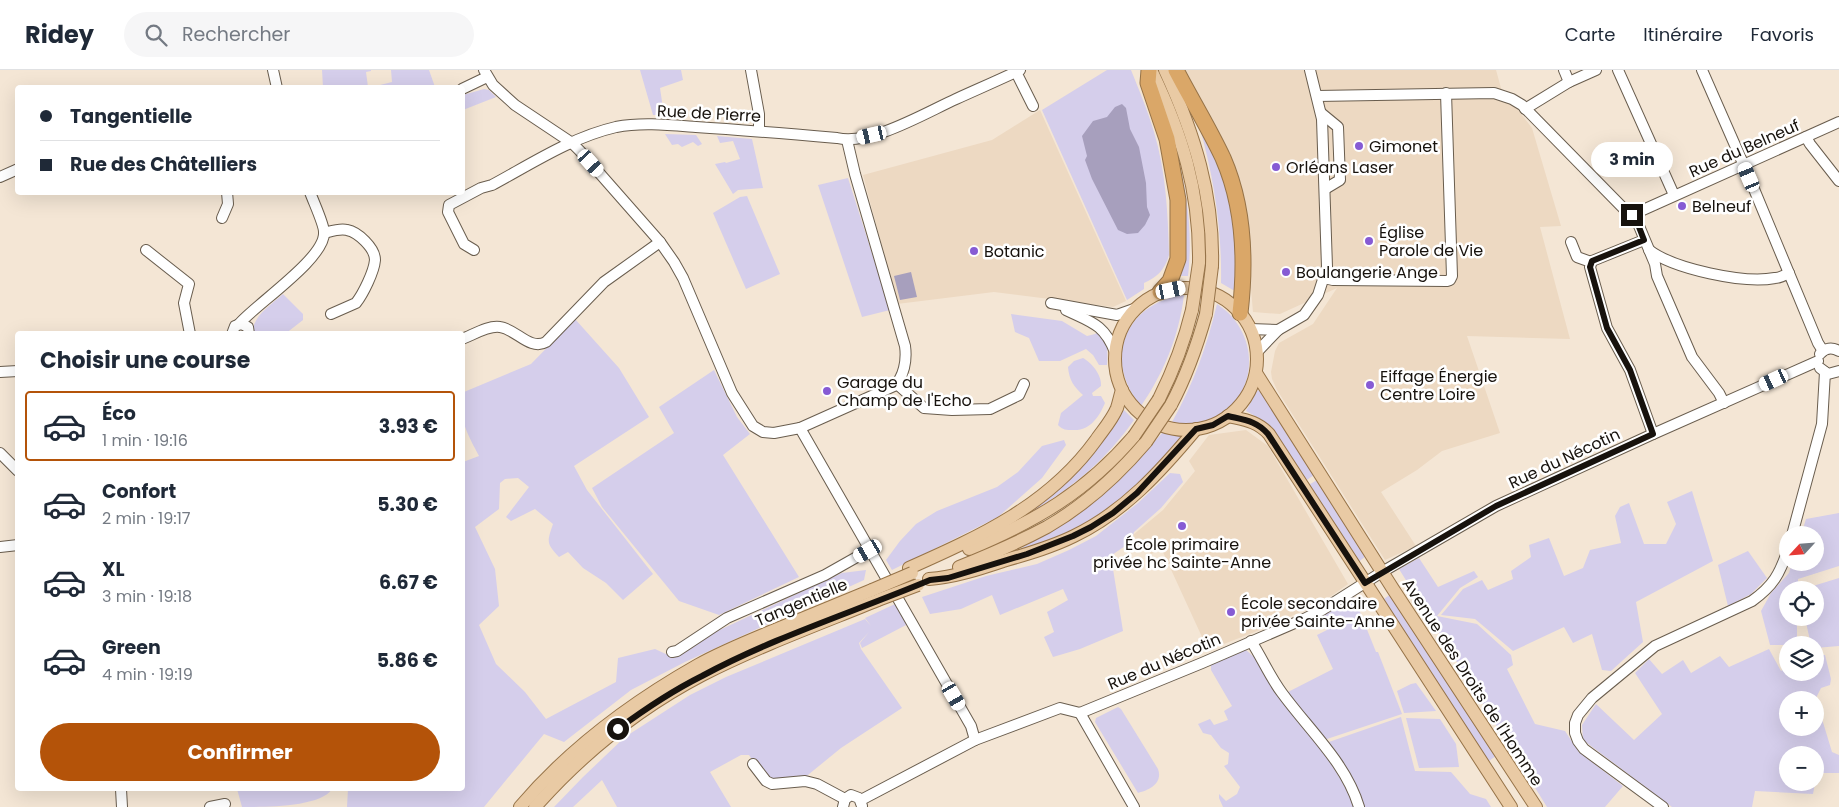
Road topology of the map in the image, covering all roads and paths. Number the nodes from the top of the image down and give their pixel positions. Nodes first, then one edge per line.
1 (273, 70) edge
2 (751, 70) edge
3 (1150, 70) edge
4 (1165, 70) edge
5 (1176, 70) edge
6 (1310, 70) edge
7 (1564, 70) edge
8 (1596, 70) edge
9 (1618, 70) edge
10 (1702, 70) edge
11 (1018, 71) edge
12 (485, 73) edge
13 (1569, 82) junction
14 (276, 85) edge
15 (465, 87) edge
16 (1446, 93) junction
17 (1317, 96) junction
18 (1033, 106) dead end
19 (1525, 109) junction
20 (1321, 113) junction
21 (1839, 122) edge
22 (759, 131) junction
23 (1806, 137) junction
24 (847, 140) junction
25 (572, 143) junction
26 (1744, 164) junction
27 (15, 170) edge
28 (0, 177) edge
29 (1839, 181) edge
30 (1325, 190) junction
31 (227, 195) edge
32 (311, 195) edge
33 (1674, 195) junction
34 (1634, 214) junction
35 (222, 218) dead end
36 (324, 233) junction
37 (1644, 240) junction
38 (660, 242) junction
39 (1571, 242) dead end
40 (146, 250) dead end
41 (474, 250) dead end
42 (1648, 250) junction
43 (1591, 262) junction
44 (1789, 273) junction
45 (1324, 278) junction
46 (1160, 292) junction
47 (260, 306) junction
48 (1134, 309) junction
49 (1240, 313) junction
50 (332, 314) dead end
51 (1250, 329) junction
52 (232, 330) edge
53 (1278, 330) junction
54 (189, 331) edge
55 (249, 331) edge
56 (249, 331) edge
57 (465, 338) edge
58 (1823, 351) junction
59 (1839, 351) edge
60 (1115, 352) junction
61 (1257, 352) junction
62 (1818, 361) junction
63 (15, 371) edge
64 (1839, 371) edge
65 (0, 372) edge
66 (1825, 372) junction
67 (1256, 373) junction
68 (896, 384) junction
69 (1024, 384) dead end
70 (1122, 390) junction
71 (1724, 404) junction
72 (1228, 416) junction
73 (800, 428) junction
74 (1196, 429) junction
75 (1653, 434) junction
76 (0, 453) edge
77 (15, 468) edge
78 (1794, 526) edge
79 (15, 545) edge
80 (0, 547) edge
81 (871, 549) junction
82 (1779, 571) edge
83 (1382, 572) junction
84 (917, 576) junction
85 (1365, 583) junction
86 (875, 595) junction
87 (1251, 641) junction
88 (672, 652) dead end
89 (1080, 712) junction
90 (976, 740) junction
91 (753, 764) dead end
92 (1514, 775) junction
93 (1497, 786) junction
94 (121, 791) edge
95 (843, 800) edge
96 (863, 802) edge
97 (225, 804) dead end
98 (122, 807) edge
99 (210, 807) edge
100 (520, 807) edge
101 (535, 807) edge
102 (1134, 807) edge
103 (1359, 807) edge
104 (1510, 807) edge
105 (1536, 807) edge
106 (1663, 807) edge

1 - 14 street
2 - 22 street
3 - 46 highway
3 - 84 main road, bridge
4 - 84 main road, bridge
5 - 49 highway
6 - 17 street
7 - 13 street
8 - 13 street
9 - 33 street
10 - 26 street
11 - 18 street
11 - 24 street, Rue de Pierre
12 - 15 street
12 - 25 street
13 - 19 street
16 - 17 street
16 - 19 street
16 - 45 street
17 - 20 street
19 - 34 street
20 - 30 street
20 - 30 street
21 - 23 street, Rue du Belneuf
22 - 24 street, Rue de Pierre
22 - 25 street, Rue de Pierre
23 - 26 street, Rue du Belneuf
23 - 29 street
24 - 68 street
25 - 38 street
25 - 41 street, Rue de Pierre
26 - 33 street, Rue du Belneuf
26 - 44 street
27 - 28 street
30 - 45 street
31 - 35 street
32 - 36 street
33 - 34 street, Rue du Belneuf
34 - 37 street
36 - 47 street
36 - 50 street
37 - 42 street
37 - 43 street
38 - 57 street
38 - 73 street
39 - 43 street
40 - 54 street
42 - 44 street
42 - 71 street
43 - 75 street
44 - 58 street
45 - 53 street
46 - 48 main road
46 - 49 main road
47 - 52 street
47 - 55 street
48 - 60 main road
48 - 60 street
49 - 51 main road
51 - 53 street
51 - 61 main road
52 - 56 street
53 - 61 street
58 - 59 street
58 - 62 street
60 - 70 main road
61 - 67 main road
62 - 66 street
62 - 71 street, Rue du Nécotin
63 - 65 street
64 - 66 street
66 - 78 street
67 - 72 main road
67 - 83 main road, Avenue des Droits de l'Homme
68 - 69 street
68 - 73 street
70 - 74 main road
70 - 84 main road
71 - 75 street, Rue du Nécotin
72 - 74 main road
72 - 85 main road
73 - 81 street
74 - 84 main road
75 - 83 street, Rue du Nécotin
76 - 77 street
79 - 80 street
81 - 88 street
81 - 90 street
82 - 106 street
83 - 85 street, Rue du Nécotin
83 - 92 main road, Avenue des Droits de l'Homme
84 - 86 main road, bridge
84 - 86 main road, bridge
85 - 87 street, Rue du Nécotin
85 - 93 main road
86 - 100 main road, Tangentielle
86 - 101 main road, Tangentielle
87 - 89 street, Rue du Nécotin
87 - 103 street
89 - 90 street, Rue du Nécotin
89 - 102 street
90 - 96 street, Rue du Nécotin
91 - 95 street
92 - 93 main road
92 - 105 main road, Avenue des Droits de l'Homme
93 - 104 main road
94 - 98 street
95 - 96 street
97 - 99 street

